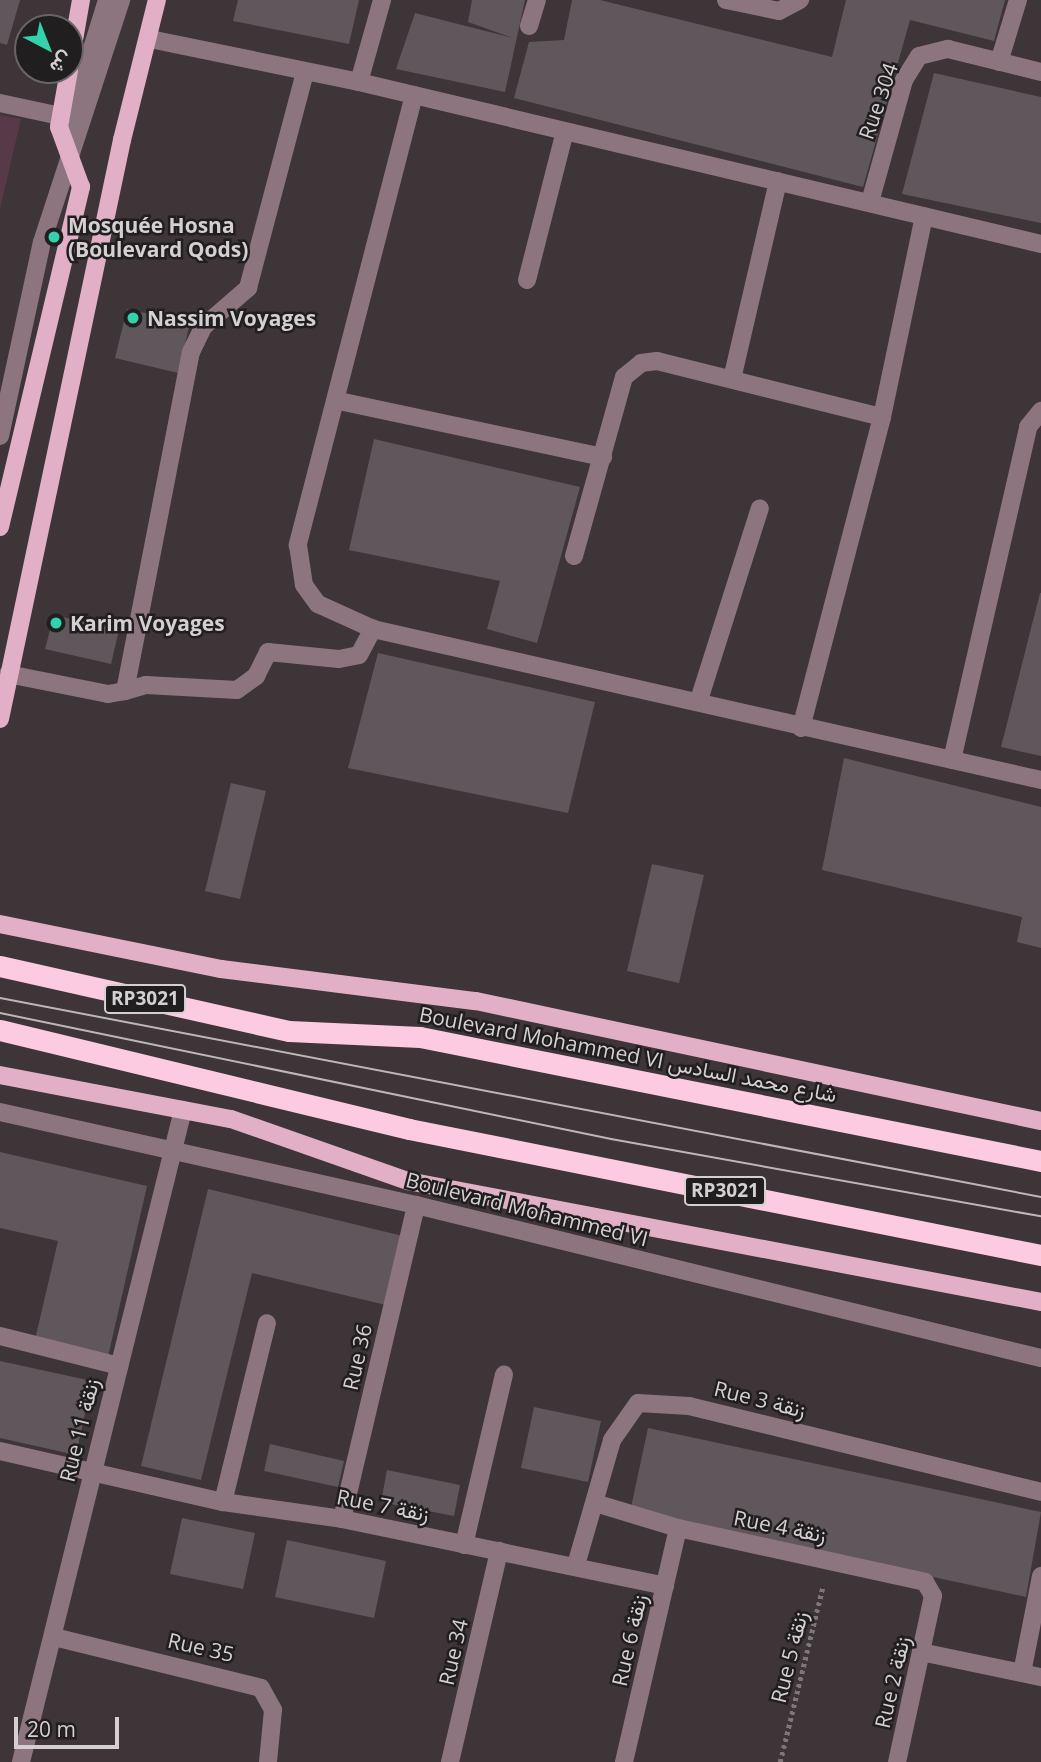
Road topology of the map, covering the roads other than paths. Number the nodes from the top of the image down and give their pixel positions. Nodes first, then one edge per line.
1 (107, 0) edge
2 (121, 0) edge
3 (158, 0) edge
4 (382, 0) edge
5 (537, 0) edge
6 (726, 0) edge
7 (800, 0) edge
8 (1018, 0) edge
9 (529, 26) dead end
10 (150, 39) junction
11 (999, 62) junction
12 (1041, 72) edge
13 (305, 73) junction
14 (359, 82) junction
15 (66, 84) edge
16 (414, 95) junction
17 (0, 103) edge
18 (60, 116) junction
19 (564, 135) junction
20 (67, 150) junction
21 (778, 181) junction
22 (870, 202) junction
23 (923, 216) junction
24 (1041, 244) edge
25 (527, 280) dead end
26 (732, 379) junction
27 (0, 380) edge
28 (339, 401) junction
29 (1041, 411) edge
30 (881, 417) junction
31 (0, 436) edge
32 (603, 457) junction
33 (760, 508) dead end
34 (0, 527) edge
35 (574, 556) dead end
36 (373, 629) junction
37 (8, 674) junction
38 (125, 691) junction
39 (699, 700) junction
40 (0, 719) edge
41 (801, 728) junction
42 (952, 760) junction
43 (1041, 780) edge
44 (0, 924) edge
45 (0, 966) edge
46 (0, 1030) edge
47 (0, 1075) edge
48 (183, 1110) junction
49 (0, 1112) edge
50 (1041, 1121) edge
51 (171, 1150) junction
52 (1041, 1161) edge
53 (416, 1205) junction
54 (1041, 1255) edge
55 (1041, 1302) edge
56 (267, 1322) dead end
57 (0, 1336) edge
58 (1041, 1358) edge
59 (119, 1366) junction
60 (504, 1375) dead end
61 (0, 1451) edge
62 (93, 1469) junction
63 (1041, 1492) edge
64 (223, 1502) junction
65 (595, 1503) junction
66 (342, 1519) junction
67 (678, 1528) junction
68 (464, 1545) junction
69 (499, 1551) junction
70 (576, 1565) junction
71 (1041, 1576) edge
72 (665, 1586) junction
73 (930, 1612) joint
74 (54, 1637) junction
75 (921, 1652) junction
76 (1022, 1673) junction
77 (1041, 1677) edge
78 (21, 1762) edge
79 (268, 1762) edge
80 (450, 1762) edge
81 (624, 1762) edge
82 (897, 1762) edge

1 - 20 street
2 - 20 street
3 - 10 main road
4 - 14 street
5 - 9 street
6 - 7 street
8 - 11 street
10 - 13 street
10 - 37 main road
11 - 12 street, Rue 304
11 - 22 street, Rue 304
13 - 14 street
13 - 38 street
14 - 16 street
15 - 18 main road
16 - 19 street
16 - 28 street
17 - 18 street
18 - 20 main road
19 - 21 street
19 - 25 street
20 - 27 street
20 - 31 street
20 - 34 main road
21 - 22 street
21 - 26 street
22 - 23 street
23 - 24 street
23 - 30 street
26 - 30 street
26 - 32 street
28 - 32 street
28 - 36 street
29 - 42 street
30 - 41 street
32 - 35 street
33 - 39 street
36 - 38 street
36 - 39 street
37 - 38 street
37 - 40 main road
39 - 41 street
41 - 42 street
42 - 43 street
44 - 50 main road
45 - 52 highway, Boulevard Mohammed VI شارع محمد السادس / RP3021
46 - 54 highway, RP3021
47 - 48 main road, Boulevard Mohammed VI
48 - 51 street, Rue 11 زنقة
48 - 55 main road, Boulevard Mohammed VI
49 - 51 street, Boulevard Mohammed VI
51 - 53 street, Boulevard Mohammed VI
51 - 59 street, Rue 11 زنقة
53 - 58 street, Boulevard Mohammed VI
53 - 66 street, Rue 36
56 - 64 street
57 - 59 street
59 - 62 street, Rue 11 زنقة
60 - 68 street
61 - 62 street, Rue 7 زنقة
62 - 64 street, Rue 7 زنقة
62 - 74 street, Rue 11 زنقة
63 - 65 street, Rue 3 زنقة
64 - 66 street, Rue 7 زنقة
65 - 67 street, Rue 4 زنقة
65 - 70 street, Rue 3 زنقة
66 - 68 street, Rue 7 زنقة
67 - 72 street, Rue 6 زنقة
67 - 73 street, Rue 4 زنقة
68 - 69 street, Rue 7 زنقة
69 - 70 street, Rue 7 زنقة
69 - 80 street, Rue 34
70 - 72 street, Rue 7 زنقة
71 - 76 street
72 - 81 street, Rue 6 زنقة
73 - 75 street, Rue 2 زنقة
74 - 78 street, Rue 11 زنقة
74 - 79 street, Rue 35
75 - 76 street
75 - 82 street, Rue 2 زنقة
76 - 77 street

